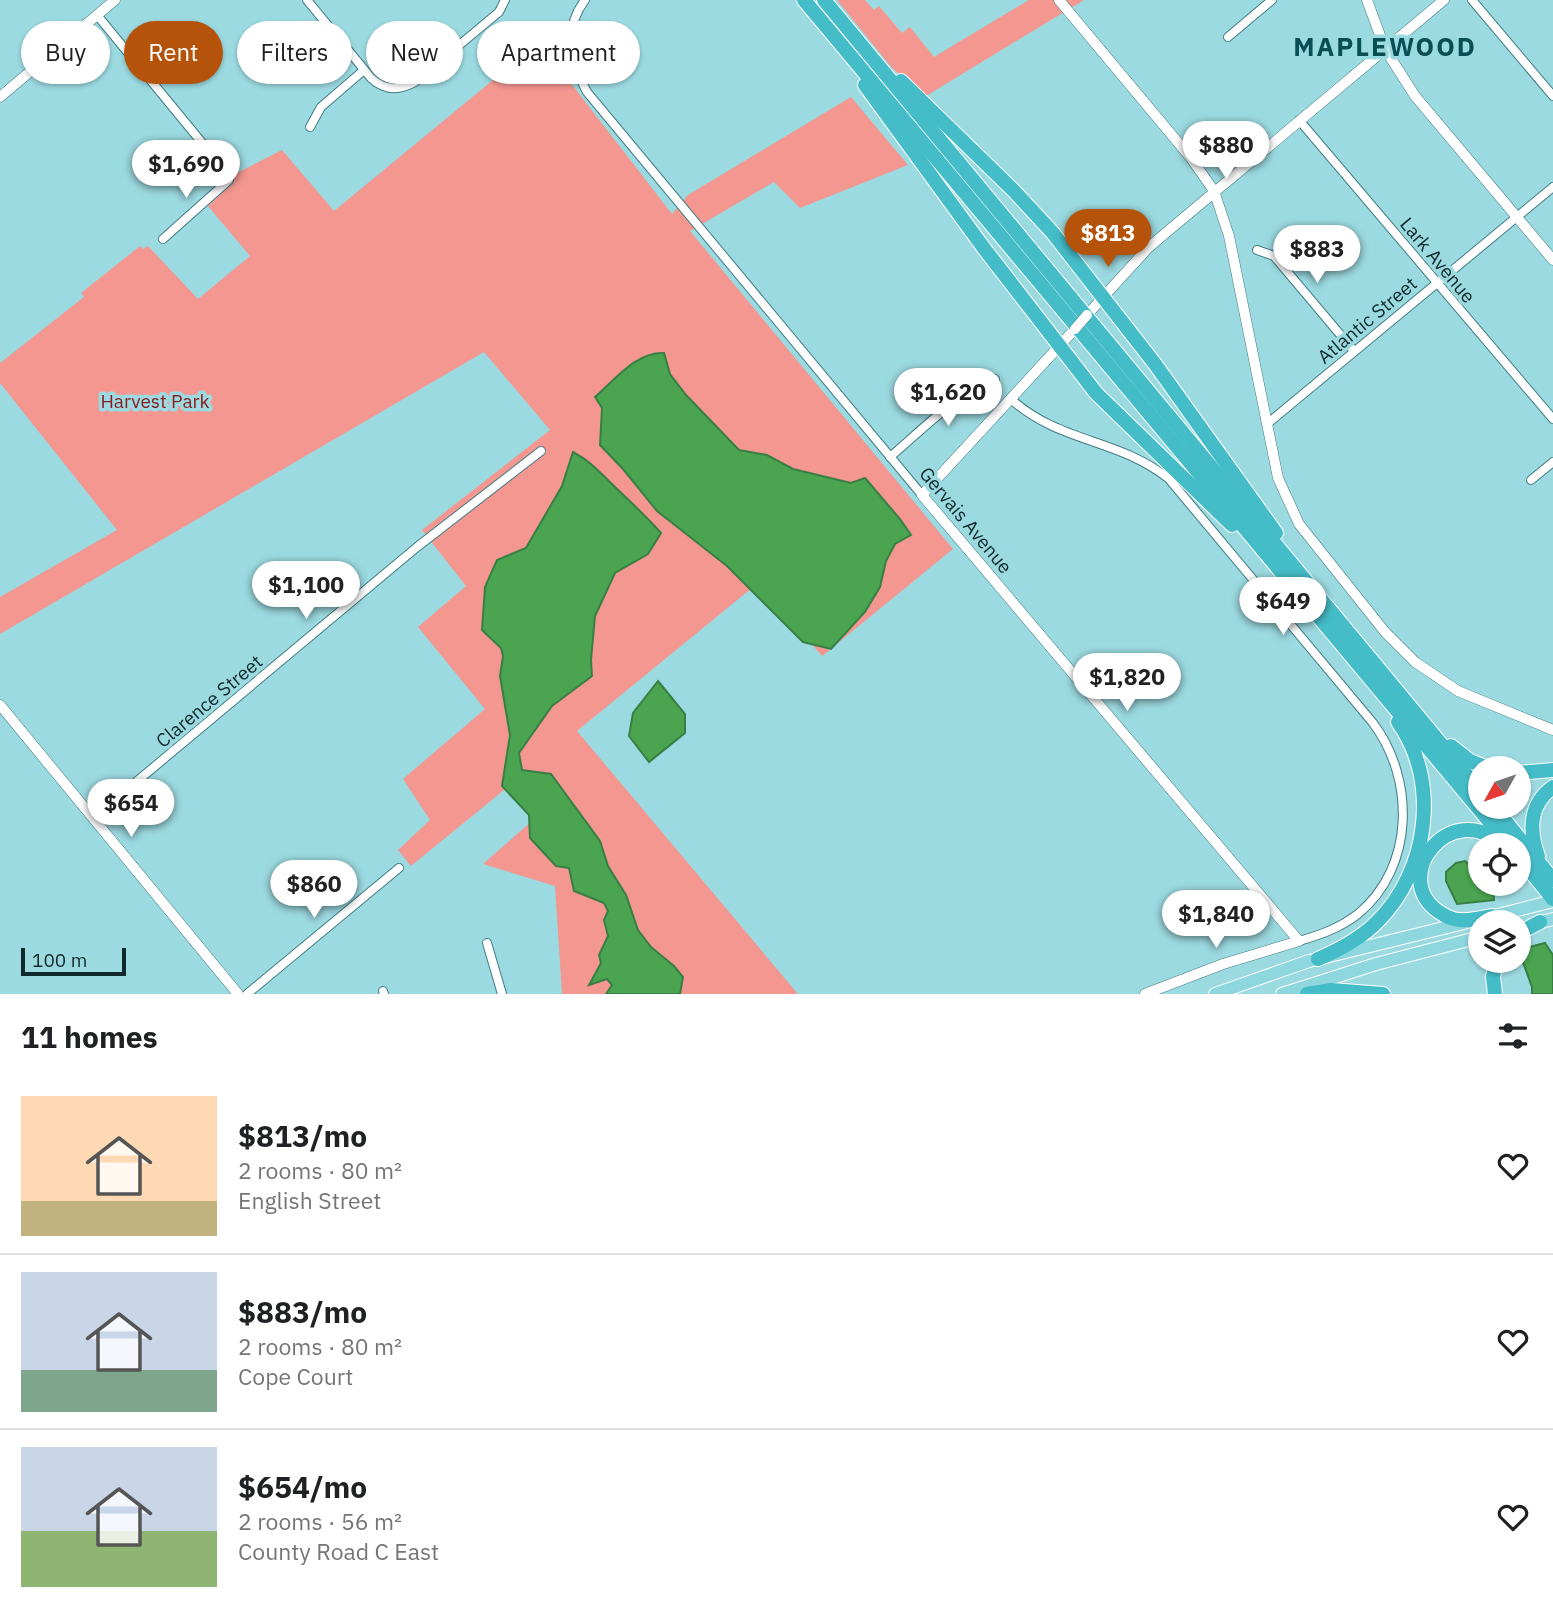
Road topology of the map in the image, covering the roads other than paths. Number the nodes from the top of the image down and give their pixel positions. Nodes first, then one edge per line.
1 (307, 0) edge
2 (505, 0) edge
3 (585, 0) edge
4 (804, 0) edge
5 (825, 0) edge
6 (1059, 0) edge
7 (1272, 0) edge
8 (1367, 0) edge
9 (1444, 0) edge
10 (1472, 0) edge
11 (109, 2) edge
12 (97, 15) junction
13 (823, 23) junction
14 (1228, 37) dead end
15 (1385, 49) junction
16 (364, 70) junction
17 (1553, 96) edge
18 (0, 97) edge
19 (1299, 120) junction
20 (310, 127) dead end
21 (1553, 187) edge
22 (1214, 191) junction
23 (1517, 217) junction
24 (163, 239) dead end
25 (1257, 250) dead end
26 (1553, 260) edge
27 (1437, 282) junction
28 (1099, 301) junction
29 (1063, 342) junction
30 (1354, 351) junction
31 (995, 379) dead end
32 (1012, 400) junction
33 (1553, 419) edge
34 (1267, 424) junction
35 (541, 451) dead end
36 (890, 457) junction
37 (1553, 462) edge
38 (1531, 480) dead end
39 (922, 495) junction
40 (1309, 584) junction
41 (1336, 636) junction
42 (1347, 649) junction
43 (1407, 703) junction
44 (0, 705) edge
45 (4, 717) edge
46 (1553, 730) edge
47 (1468, 760) edge
48 (1553, 770) edge
49 (1531, 772) edge
50 (1468, 777) edge
51 (1553, 787) edge
52 (93, 818) junction
53 (1503, 819) edge
54 (1484, 833) edge
55 (1499, 833) edge
56 (399, 868) dead end
57 (1542, 871) edge
58 (1553, 900) edge
59 (1515, 910) edge
60 (1468, 919) edge
61 (1547, 920) edge
62 (1468, 922) edge
63 (1531, 927) edge
64 (1468, 940) edge
65 (1299, 941) junction
66 (487, 943) dead end
67 (1318, 959) junction
68 (1494, 973) edge
69 (238, 994) edge
70 (247, 994) edge
71 (502, 994) edge
72 (1145, 994) edge
73 (1215, 994) edge
74 (1282, 994) edge
75 (1307, 994) edge
76 (1382, 994) edge
77 (1495, 994) edge

1 - 16 street
2 - 16 street
3 - 36 street, Gervais Avenue
4 - 13 highway
5 - 28 highway
5 - 40 highway
6 - 22 street
7 - 14 street
8 - 15 street
9 - 15 street
10 - 17 street
11 - 12 street
12 - 18 street
12 - 24 street
13 - 29 highway
13 - 41 highway
15 - 19 street
15 - 23 street
16 - 20 street
19 - 22 street
19 - 27 street, Lark Avenue
21 - 23 street, Atlantic Street
22 - 28 street
22 - 34 street
23 - 26 street
23 - 27 street, Atlantic Street
25 - 30 street
27 - 30 street, Atlantic Street
27 - 33 street, Lark Avenue
28 - 29 street, bridge
28 - 40 highway
29 - 32 street
29 - 41 highway
30 - 34 street, Atlantic Street
31 - 36 street
32 - 39 street
32 - 65 street
34 - 46 street
35 - 52 street, Clarence Street
36 - 39 street, Gervais Avenue
37 - 38 street
39 - 65 street, Gervais Avenue
40 - 43 highway
41 - 42 highway
42 - 55 highway
42 - 67 highway
43 - 47 highway
43 - 50 highway
44 - 45 street
45 - 52 street
48 - 49 highway
51 - 57 highway
52 - 69 street
53 - 57 highway
54 - 60 highway
56 - 70 street
57 - 58 highway
58 - 59 main road
61 - 63 highway
62 - 67 main road
64 - 74 main road
65 - 72 street
66 - 71 street
67 - 73 main road
68 - 77 highway
75 - 76 highway

